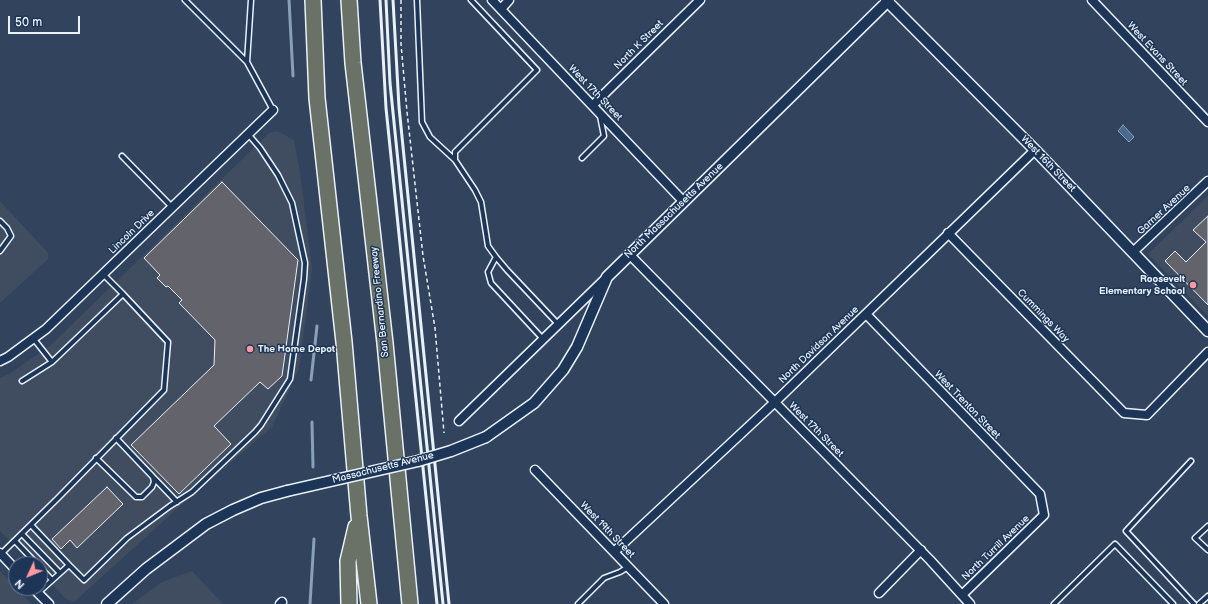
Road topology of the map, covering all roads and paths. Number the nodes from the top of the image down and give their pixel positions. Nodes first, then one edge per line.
1 (185, 0) edge
2 (251, 0) edge
3 (313, 0) edge
4 (349, 0) edge
5 (401, 0) edge
6 (416, 0) edge
7 (471, 0) edge
8 (492, 0) edge
9 (510, 0) edge
10 (700, 0) edge
11 (1092, 0) edge
12 (888, 1) edge
13 (501, 9) junction
14 (247, 62) junction
15 (593, 105) junction
16 (273, 110) joint
17 (599, 112) junction
18 (1208, 122) edge
19 (248, 134) junction
20 (1035, 150) junction
21 (122, 156) dead end
22 (582, 158) dead end
23 (454, 160) junction
24 (1208, 181) edge
25 (683, 201) junction
26 (172, 207) junction
27 (0, 222) edge
28 (948, 233) junction
29 (0, 251) edge
30 (1133, 252) junction
31 (629, 254) junction
32 (496, 257) junction
33 (103, 274) junction
34 (607, 277) junction
35 (122, 294) junction
36 (866, 314) junction
37 (558, 324) junction
38 (1208, 331) edge
39 (33, 338) junction
40 (543, 340) junction
41 (1208, 352) edge
42 (0, 361) edge
43 (52, 362) junction
44 (22, 381) dead end
45 (775, 402) junction
46 (459, 422) dead end
47 (444, 433) dead end
48 (116, 438) junction
49 (96, 458) junction
50 (1191, 461) dead end
51 (535, 470) dead end
52 (153, 477) junction
53 (177, 502) junction
54 (1044, 515) joint
55 (359, 516) junction
56 (31, 525) junction
57 (1208, 526) edge
58 (22, 534) junction
59 (15, 541) junction
60 (920, 550) junction
61 (1208, 550) edge
62 (614, 552) junction
63 (0, 553) edge
64 (29, 556) edge
65 (8, 562) edge
66 (69, 565) junction
67 (628, 566) junction
68 (60, 573) junction
69 (48, 576) edge
70 (52, 580) junction
71 (48, 583) edge
72 (879, 593) dead end
73 (962, 595) junction
74 (41, 596) edge
75 (1208, 596) edge
76 (49, 604) edge
77 (107, 604) edge
78 (349, 604) edge
79 (369, 604) edge
80 (410, 604) edge
81 (578, 604) edge
82 (664, 604) edge
83 (970, 604) edge
84 (1054, 604) edge
85 (1173, 604) edge
86 (1194, 604) edge
87 (1199, 604) edge

1 - 14 lane
2 - 14 lane
3 - 55 highway
4 - 80 highway, San Bernardino Freeway
5 - 47 path
6 - 23 lane
7 - 23 lane
8 - 13 street, West 17th Street
9 - 13 street
10 - 15 street, North K Street
11 - 18 street, West Evans Street
12 - 20 street, West 16th Street
12 - 25 street, North Massachusetts Avenue
13 - 15 street, West 17th Street
14 - 16 lane
15 - 17 street, West 17th Street
16 - 19 street, Lincoln Drive
17 - 22 lane
17 - 25 street, West 17th Street
19 - 26 street, Lincoln Drive
19 - 53 lane
20 - 28 street, North Davidson Avenue
20 - 30 street, West 16th Street
21 - 26 lane
23 - 32 lane
24 - 30 street, Garner Avenue
25 - 31 street, North Massachusetts Avenue
26 - 33 street, Lincoln Drive
27 - 29 lane
28 - 36 street, North Davidson Avenue
28 - 41 street, Cummings Way
30 - 38 street, West 16th Street
31 - 34 street, North Massachusetts Avenue
31 - 45 street, West 17th Street
32 - 37 lane
32 - 40 lane
33 - 35 lane
33 - 39 street, Lincoln Drive
34 - 37 street, North Massachusetts Avenue
34 - 77 street, Massachusetts Avenue, bridge
35 - 43 lane
35 - 48 lane
36 - 45 street, North Davidson Avenue
36 - 54 street, West Trenton Street
37 - 40 street, North Massachusetts Avenue
39 - 42 street, Lincoln Drive
39 - 43 lane
40 - 46 street, North Massachusetts Avenue
43 - 44 lane
45 - 60 street, West 17th Street
45 - 62 street, North Davidson Avenue
48 - 49 lane
48 - 52 lane
49 - 52 lane
49 - 56 lane
50 - 86 lane
51 - 62 street, West 19th Street
52 - 53 lane
53 - 66 lane
54 - 73 street, North Turrill Avenue
55 - 78 highway
55 - 79 highway
56 - 58 lane
56 - 66 lane
57 - 61 lane
58 - 59 lane
58 - 68 lane
59 - 63 lane
59 - 64 lane
60 - 72 street
60 - 73 street, West 17th Street
62 - 67 street, West 19th Street
63 - 65 street
66 - 68 lane
67 - 81 lane
67 - 82 street, West 19th Street
68 - 70 lane
69 - 70 lane
70 - 71 lane
73 - 83 street, West 17th Street
74 - 76 street
75 - 87 lane
84 - 85 lane

